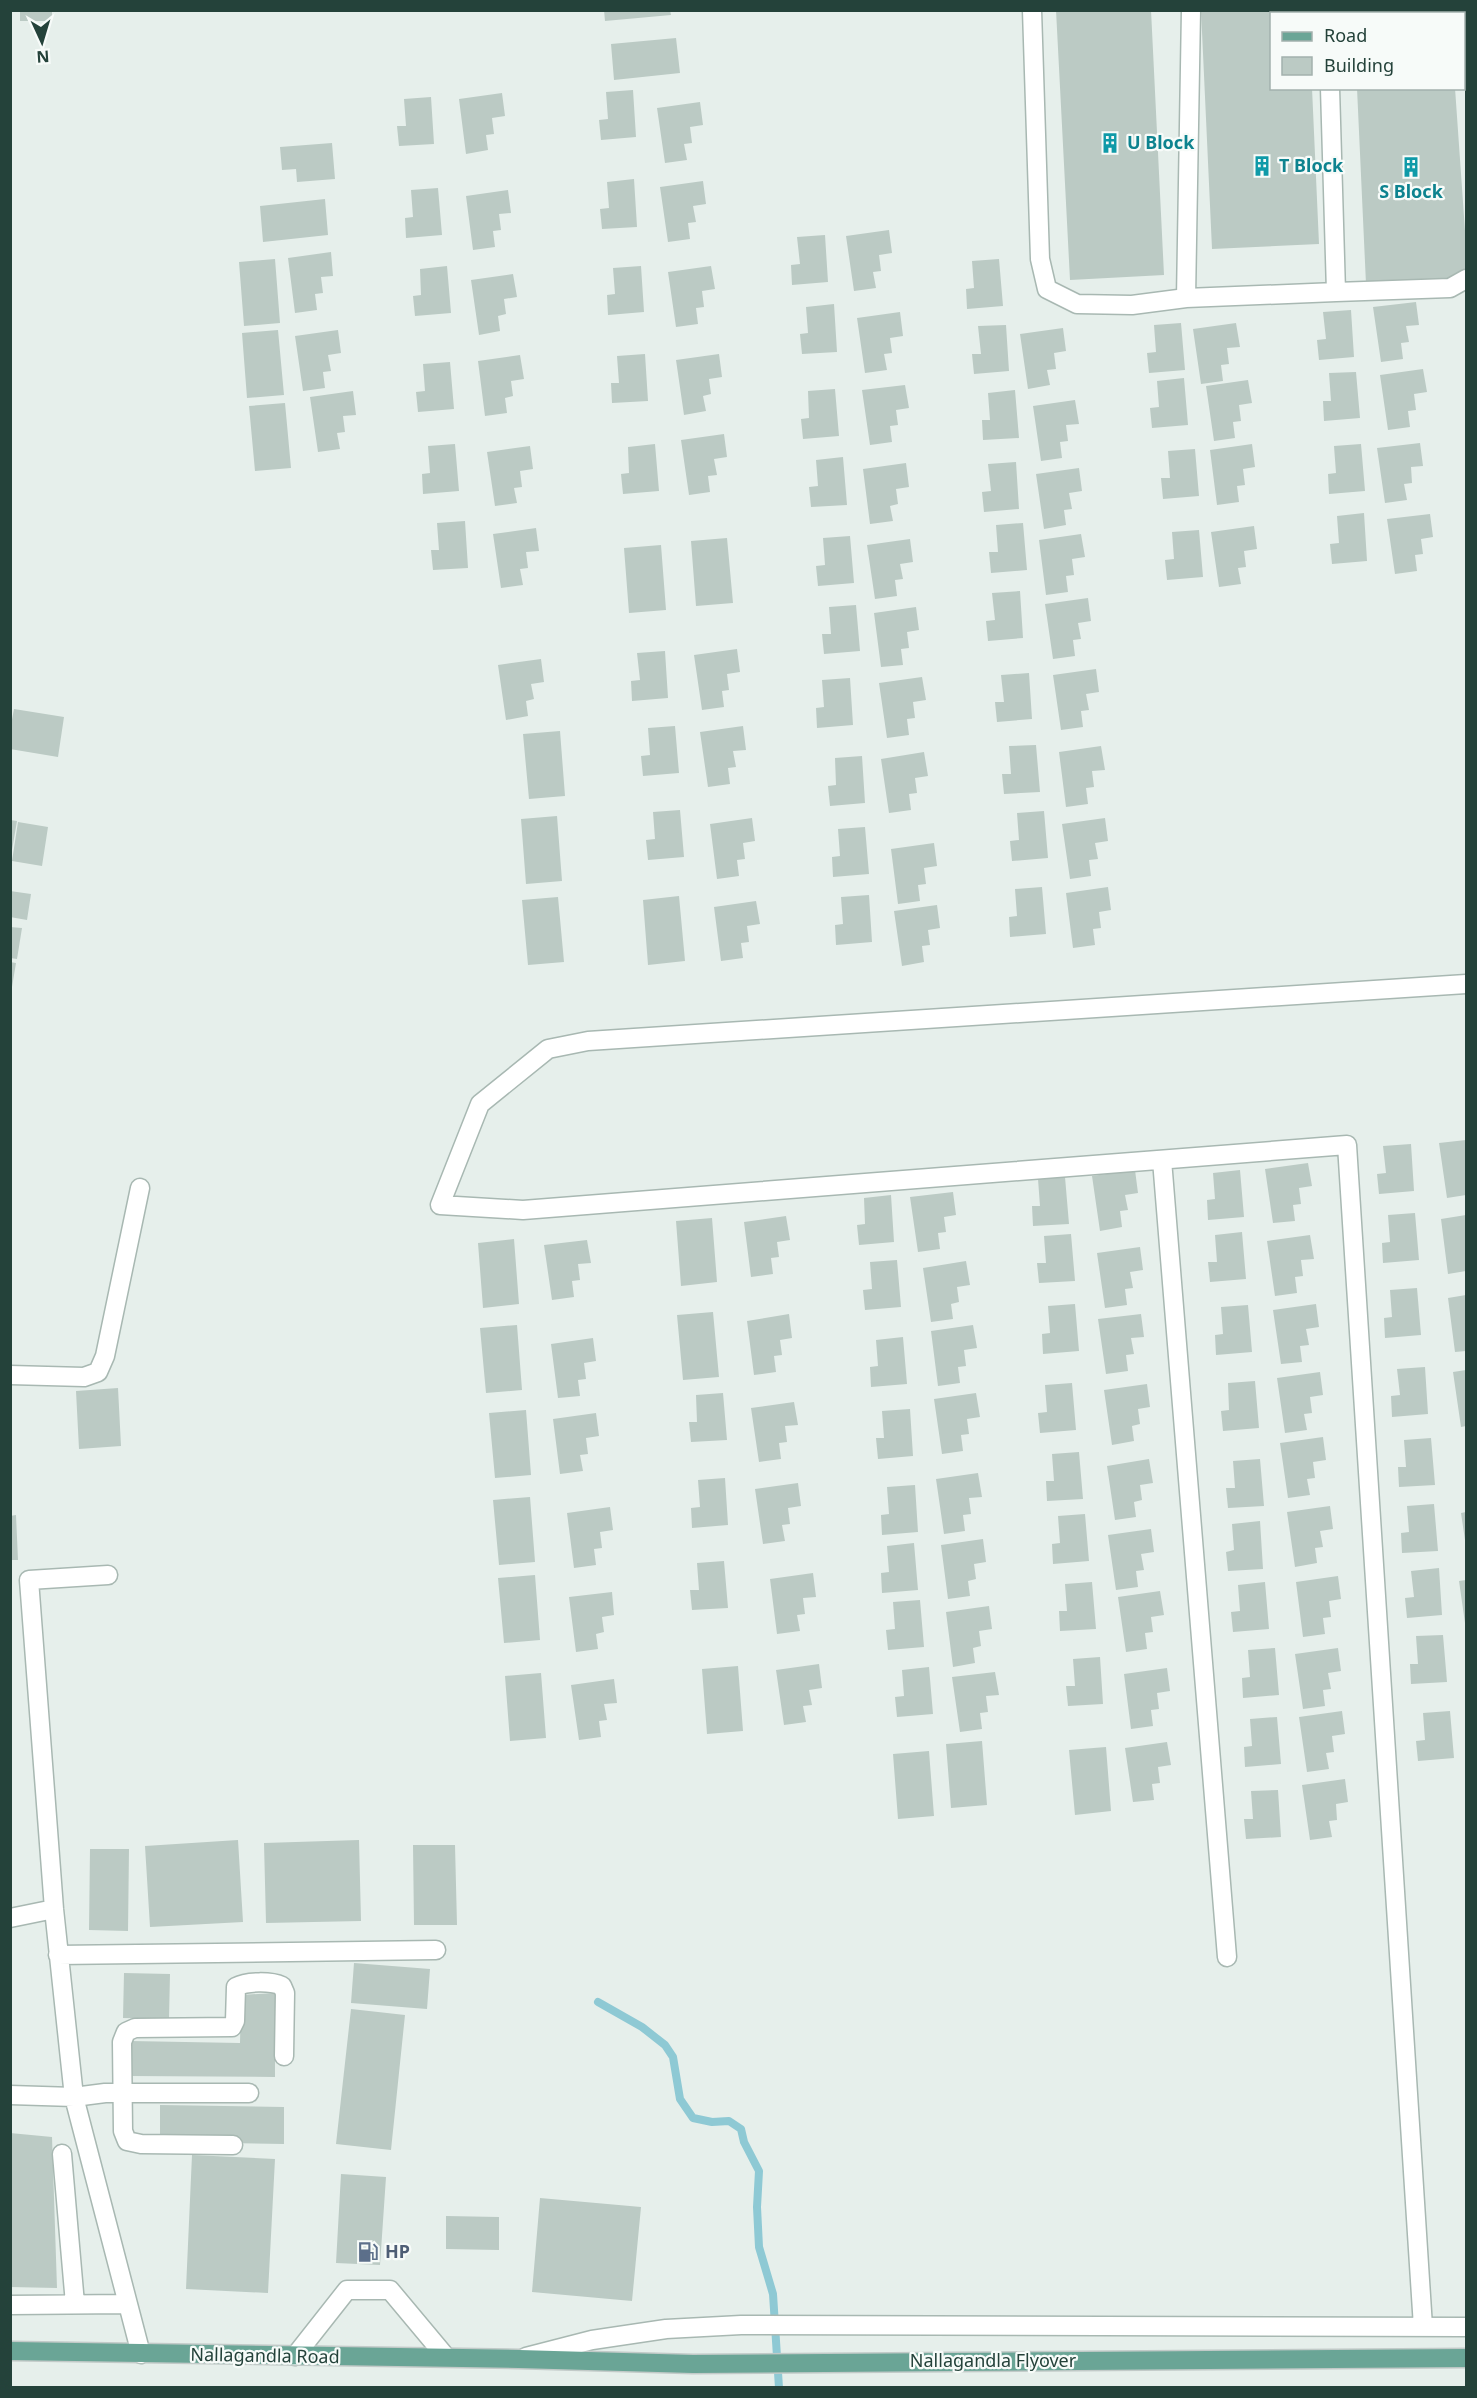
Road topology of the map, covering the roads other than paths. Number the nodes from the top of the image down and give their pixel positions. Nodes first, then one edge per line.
1 (1032, 10) edge
2 (1191, 10) edge
3 (1330, 90) edge
4 (1467, 279) edge
5 (1336, 292) junction
6 (1186, 298) junction
7 (1467, 984) edge
8 (1162, 1160) junction
9 (140, 1188) dead end
10 (10, 1375) edge
11 (108, 1575) dead end
12 (54, 1909) junction
13 (10, 1918) edge
14 (436, 1950) dead end
15 (58, 1955) junction
16 (1227, 1957) dead end
17 (284, 2056) dead end
18 (123, 2093) junction
19 (249, 2093) dead end
20 (10, 2095) edge
21 (74, 2097) junction
22 (233, 2145) dead end
23 (62, 2154) dead end
24 (75, 2304) junction
25 (128, 2304) junction
26 (10, 2305) edge
27 (1423, 2327) junction
28 (1467, 2327) edge
29 (10, 2351) edge
30 (141, 2354) junction
31 (295, 2356) junction
32 (446, 2357) junction
33 (1467, 2358) edge
34 (519, 2359) junction

1 - 6 street
2 - 6 street
3 - 5 street
4 - 5 street
5 - 6 street
7 - 8 street
8 - 16 street
8 - 27 street
9 - 10 street
11 - 12 street
12 - 13 street
12 - 15 street
14 - 15 street
15 - 21 street
17 - 18 street
18 - 19 street
18 - 21 street
18 - 22 street
20 - 21 street
21 - 25 street
23 - 24 street
24 - 25 street
24 - 26 street
25 - 30 street
27 - 28 street
27 - 34 street
29 - 30 main road, Nallagandla Road
30 - 31 main road, Nallagandla Road
31 - 32 main road, Nallagandla Road
31 - 32 street
32 - 34 main road, Nallagandla Road
33 - 34 main road, Nallagandla Flyover

